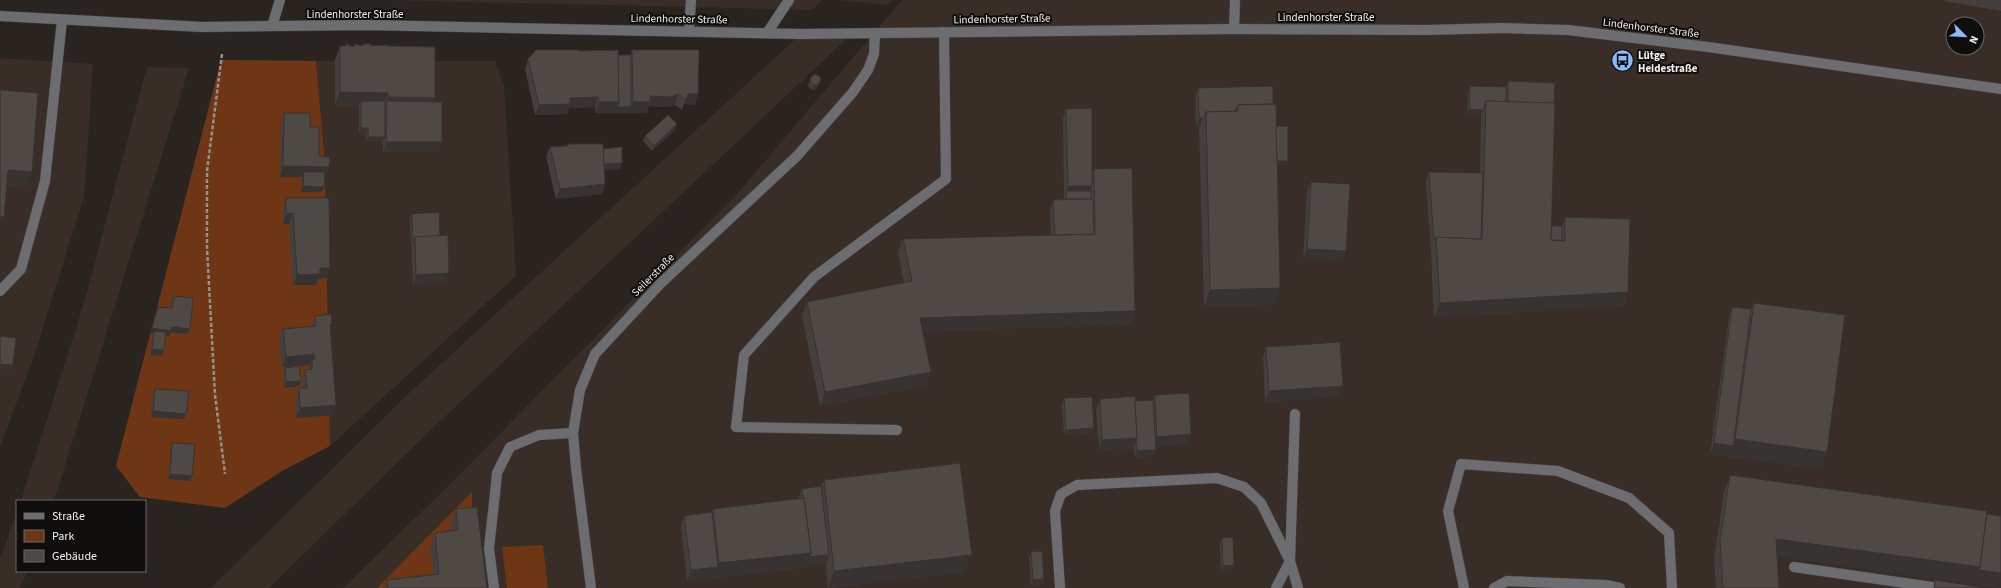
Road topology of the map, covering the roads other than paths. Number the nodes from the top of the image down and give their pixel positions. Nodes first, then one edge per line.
1 (280, 0) edge
2 (691, 0) edge
3 (790, 0) edge
4 (1234, 0) edge
5 (0, 16) edge
6 (62, 20) junction
7 (272, 26) junction
8 (1234, 29) junction
9 (689, 32) junction
10 (944, 32) junction
11 (767, 33) junction
12 (875, 33) junction
13 (2001, 89) edge
14 (0, 291) edge
15 (1295, 414) dead end
16 (897, 430) dead end
17 (573, 433) junction
18 (1290, 561) junction
19 (1794, 567) dead end
20 (494, 588) edge
21 (591, 588) edge
22 (1060, 588) edge
23 (1276, 588) edge
24 (1298, 588) edge
25 (1464, 588) edge
26 (1494, 588) edge
27 (1620, 588) edge
28 (1672, 588) edge
29 (1939, 588) edge

1 - 7 street
2 - 9 street
3 - 11 street
4 - 8 street
5 - 6 street, Lindenhorster Straße
6 - 7 street, Lindenhorster Straße
6 - 14 street
7 - 9 street, Lindenhorster Straße
8 - 10 street, Lindenhorster Straße
8 - 13 street, Lindenhorster Straße
9 - 11 street, Lindenhorster Straße
10 - 12 street, Lindenhorster Straße
10 - 16 street
11 - 12 street, Lindenhorster Straße
12 - 17 street, Seilerstraße
15 - 18 street
17 - 20 street
17 - 21 street, Seilerstraße
18 - 22 street
18 - 23 street
18 - 24 street
19 - 29 street
25 - 28 street
26 - 27 street

